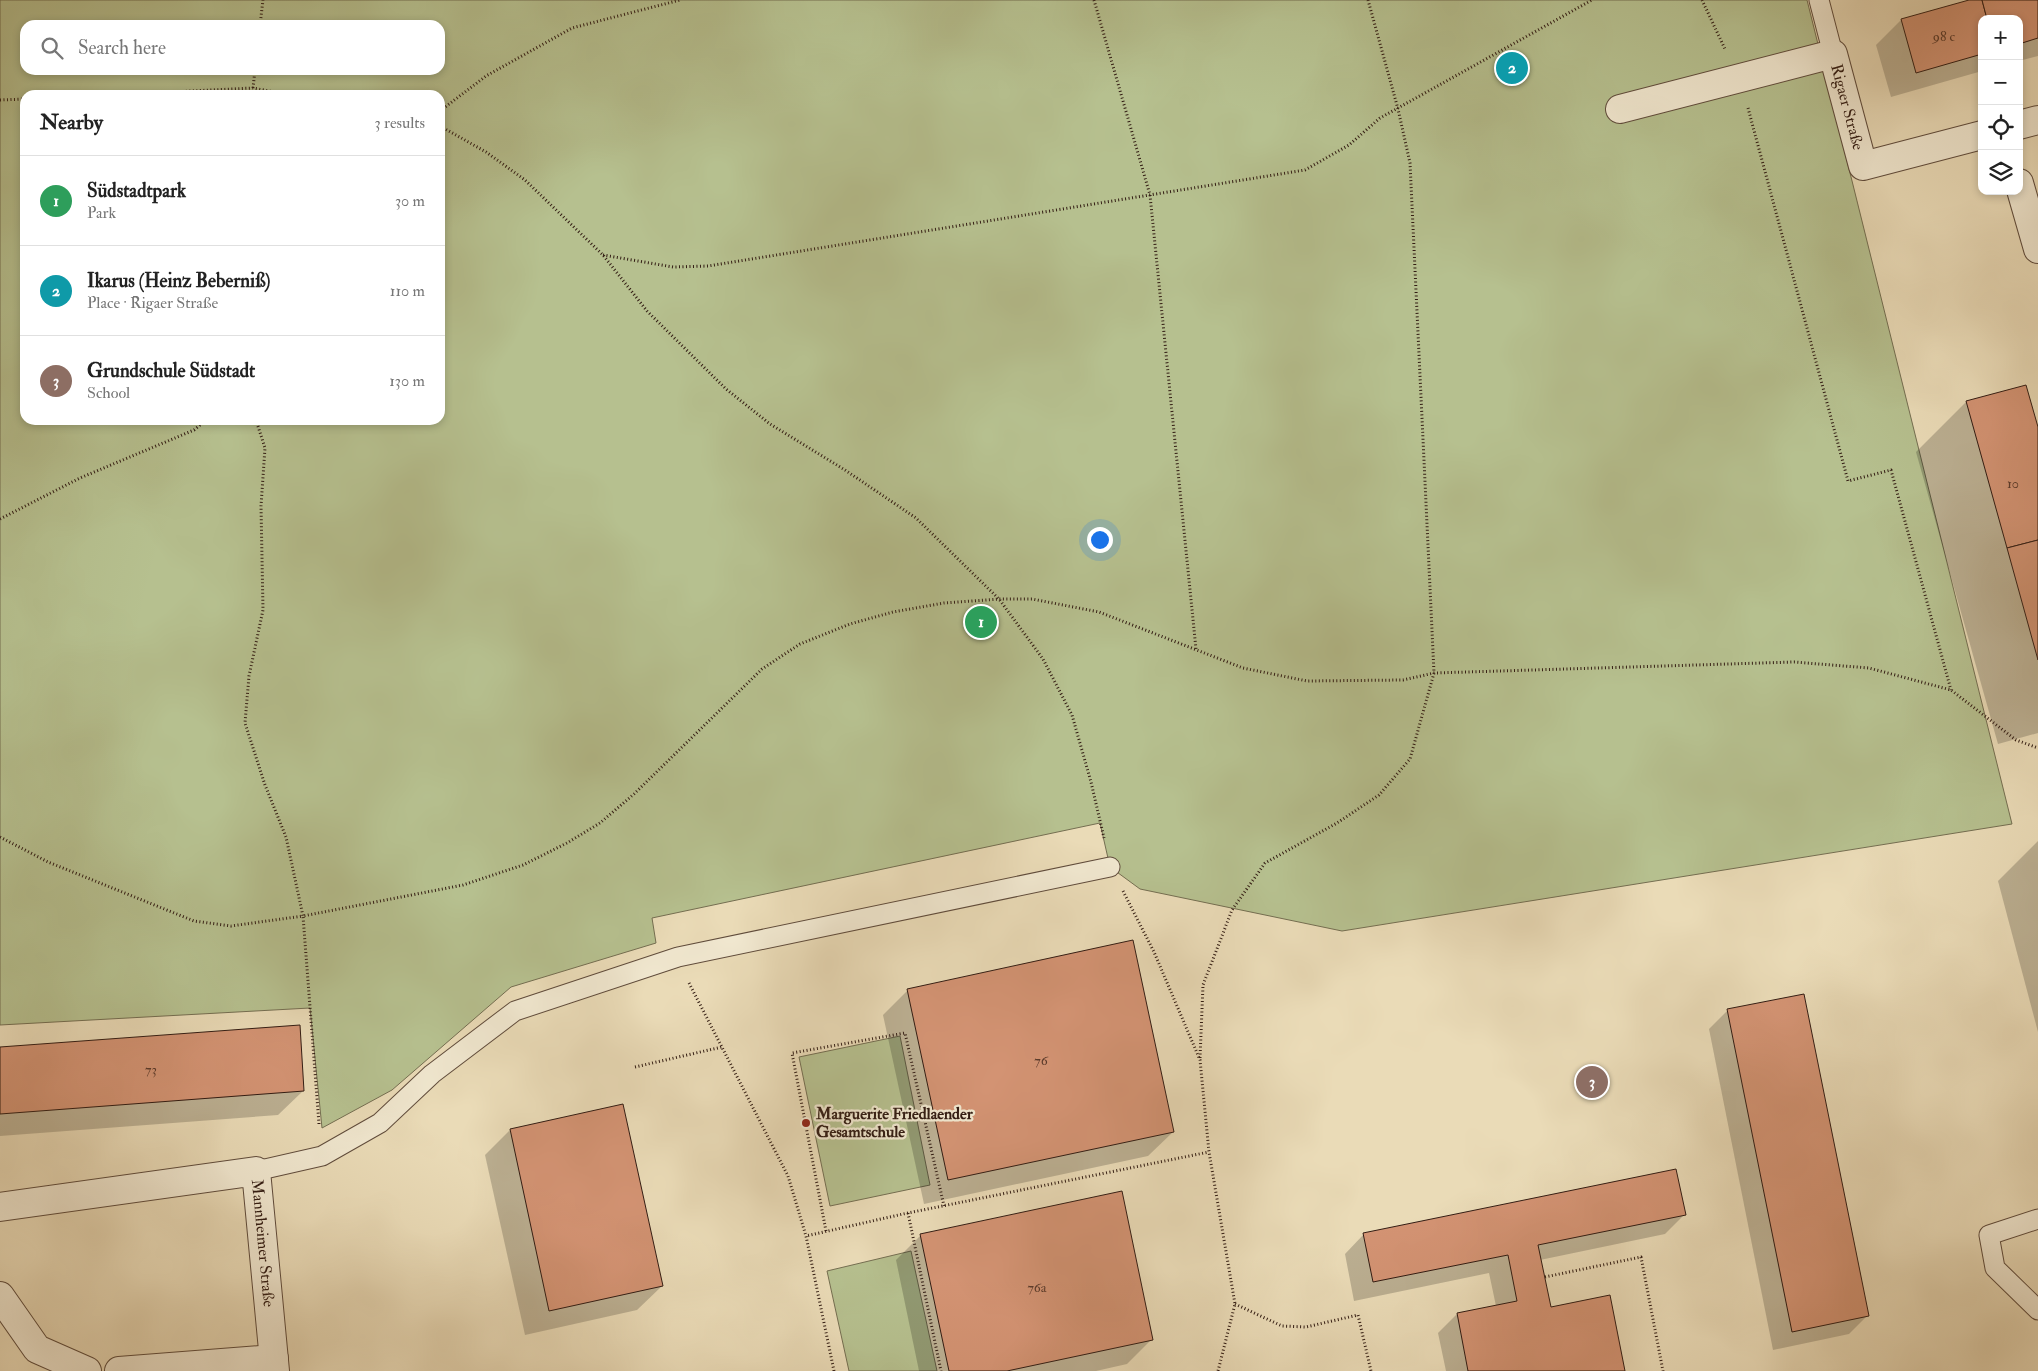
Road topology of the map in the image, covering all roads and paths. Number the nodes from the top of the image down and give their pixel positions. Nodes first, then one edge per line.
1 (264, 0) edge
2 (680, 0) edge
3 (1094, 0) edge
4 (1368, 0) edge
5 (1592, 0) edge
6 (1702, 0) edge
7 (1819, 0) edge
8 (261, 20) edge
9 (1833, 54) junction
10 (254, 75) edge
11 (1740, 78) junction
12 (253, 88) junction
13 (227, 90) edge
14 (264, 90) edge
15 (20, 99) edge
16 (0, 100) edge
17 (445, 107) edge
18 (1398, 109) junction
19 (1620, 109) dead end
20 (2038, 120) edge
21 (2023, 124) edge
22 (445, 129) edge
23 (1978, 136) edge
24 (1150, 194) junction
25 (2022, 195) edge
26 (2038, 249) edge
27 (602, 255) junction
28 (200, 425) edge
29 (258, 425) edge
30 (0, 519) edge
31 (999, 599) junction
32 (1196, 649) junction
33 (1434, 673) junction
34 (1951, 690) junction
35 (2038, 748) edge
36 (0, 837) edge
37 (1110, 867) junction
38 (303, 916) junction
39 (678, 957) junction
40 (722, 1047) junction
41 (1200, 1060) junction
42 (635, 1067) dead end
43 (1209, 1152) junction
44 (322, 1156) junction
45 (256, 1171) junction
46 (944, 1206) junction
47 (0, 1207) edge
48 (908, 1213) junction
49 (2038, 1219) edge
50 (826, 1231) junction
51 (806, 1236) junction
52 (1544, 1277) dead end
53 (0, 1296) edge
54 (1235, 1304) junction
55 (2038, 1310) edge
56 (274, 1365) edge
57 (87, 1371) edge
58 (119, 1371) edge
59 (834, 1371) edge
60 (941, 1371) edge
61 (1218, 1371) edge
62 (1371, 1371) edge
63 (1663, 1371) edge

1 - 8 path
2 - 17 path
3 - 24 path
4 - 18 path
5 - 18 path
6 - 11 path
7 - 9 lane
9 - 11 street, Rigaer Straße
9 - 23 street, Rigaer Straße
10 - 12 path
11 - 19 street, Rigaer Straße
11 - 34 path
12 - 13 path
12 - 14 path
15 - 16 path
18 - 24 path
18 - 33 path
20 - 21 street
22 - 27 path
24 - 27 path
24 - 32 path
25 - 26 street
27 - 31 path
28 - 30 path
29 - 38 path
31 - 32 path
31 - 37 path
31 - 38 path
32 - 33 path
33 - 34 path
33 - 41 path
34 - 35 path
36 - 38 path
37 - 39 lane
37 - 41 path
38 - 44 path
39 - 40 path
39 - 44 lane
40 - 42 path
40 - 51 path
41 - 43 path
43 - 46 path
43 - 54 path
44 - 45 lane
45 - 47 street, Mannheimer Straße
45 - 56 street, Mannheimer Straße
46 - 48 path
46 - 50 path
48 - 50 path
48 - 60 path
49 - 55 lane
50 - 51 path
51 - 59 path
52 - 63 path
53 - 57 street
54 - 61 path
54 - 62 path
56 - 58 street, Mannheimer Straße

